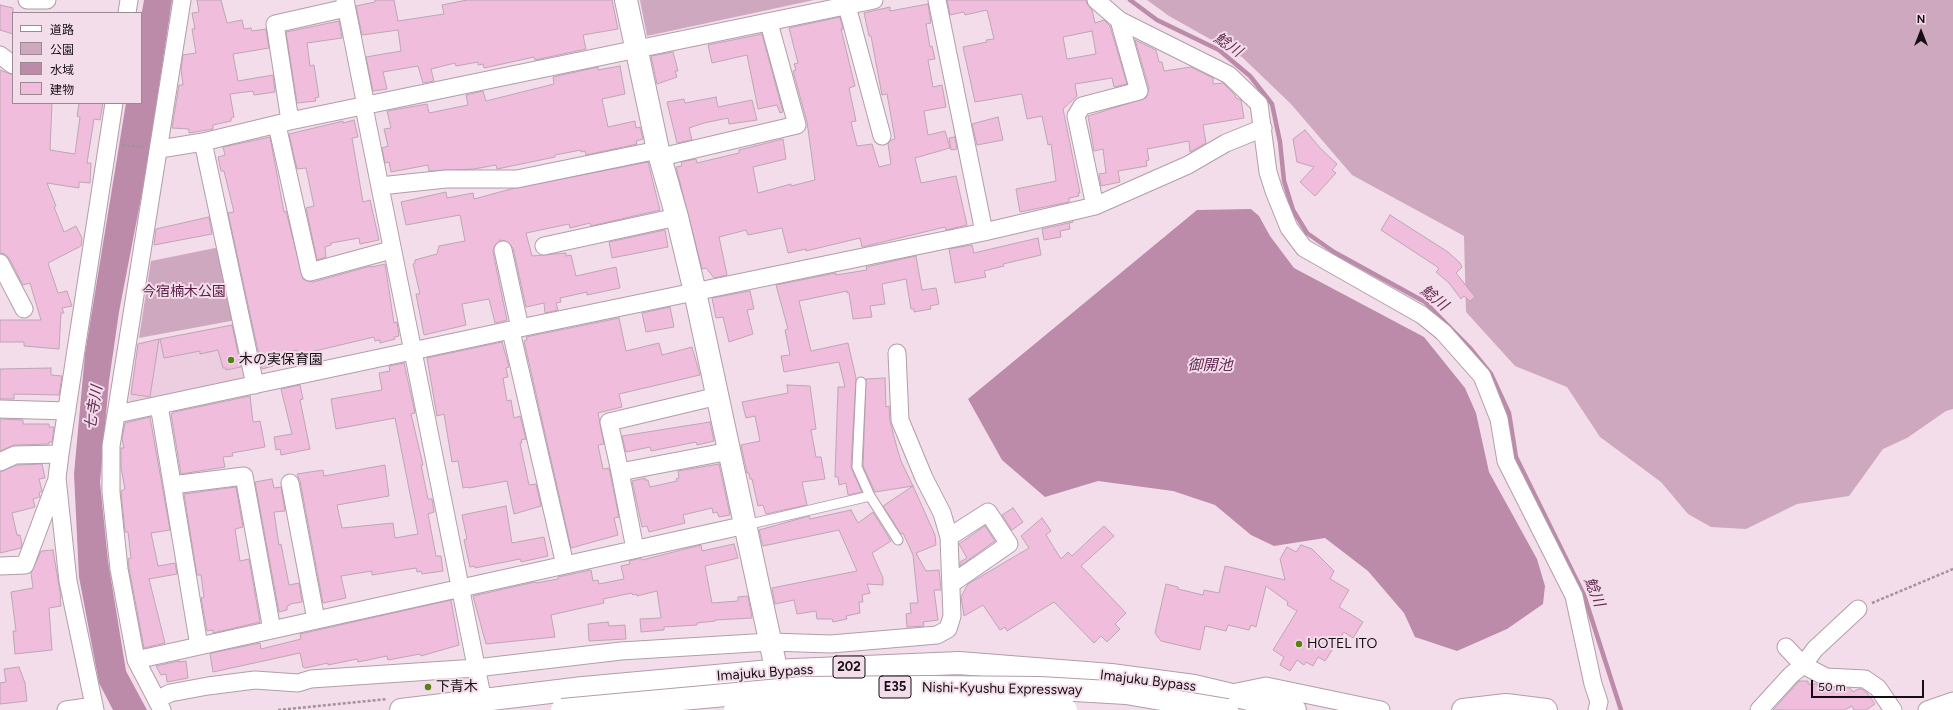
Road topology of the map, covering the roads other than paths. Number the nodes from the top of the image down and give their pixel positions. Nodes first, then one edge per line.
1 (27, 0) edge
2 (47, 0) edge
3 (129, 0) edge
4 (182, 0) edge
5 (626, 0) edge
6 (874, 0) edge
7 (938, 0) edge
8 (1096, 0) edge
9 (346, 4) edge
10 (847, 6) junction
11 (127, 12) edge
12 (1119, 20) junction
13 (769, 23) junction
14 (637, 49) junction
15 (0, 56) edge
16 (12, 64) edge
17 (114, 104) edge
18 (365, 106) junction
19 (284, 123) junction
20 (1263, 128) junction
21 (882, 136) dead end
22 (203, 142) junction
23 (160, 149) junction
24 (660, 154) junction
25 (380, 186) junction
26 (1095, 206) junction
27 (677, 217) junction
28 (984, 232) junction
29 (544, 246) dead end
30 (391, 250) junction
31 (503, 250) dead end
32 (0, 263) edge
33 (695, 292) junction
34 (24, 309) dead end
35 (516, 329) junction
36 (413, 351) junction
37 (897, 353) dead end
38 (861, 382) dead end
39 (255, 385) junction
40 (718, 396) junction
41 (159, 406) junction
42 (0, 409) edge
43 (67, 411) junction
44 (117, 414) junction
45 (730, 451) junction
46 (60, 454) junction
47 (0, 462) edge
48 (620, 472) junction
49 (57, 478) junction
50 (290, 484) dead end
51 (172, 485) junction
52 (870, 496) junction
53 (746, 525) junction
54 (949, 537) junction
55 (898, 540) dead end
56 (635, 549) junction
57 (564, 565) junction
58 (0, 566) edge
59 (951, 584) junction
60 (461, 589) junction
61 (1858, 609) road end
62 (316, 620) junction
63 (272, 630) junction
64 (199, 646) junction
65 (1786, 646) dead end
66 (772, 651) junction
67 (136, 660) junction
68 (1803, 665) junction
69 (476, 668) junction
70 (481, 691) dead end
71 (1953, 701) edge
72 (868, 702) junction
73 (1228, 702) edge
74 (160, 705) edge
75 (94, 708) edge
76 (66, 710) edge
77 (402, 710) edge
78 (562, 710) edge
79 (735, 710) edge
80 (812, 710) edge
81 (1066, 710) edge
82 (1295, 710) edge
83 (1381, 710) edge
84 (1463, 710) edge
85 (1546, 710) edge
86 (1597, 710) edge
87 (1759, 710) edge
88 (1893, 710) edge
89 (1927, 710) edge

1 - 2 street
3 - 11 street
4 - 23 street
5 - 14 main road
6 - 10 street
7 - 28 street
8 - 12 street
9 - 18 street
9 - 19 street
10 - 13 street
10 - 21 street
12 - 20 street
12 - 26 street
13 - 14 street
13 - 24 street
14 - 18 street
14 - 24 main road
15 - 16 street
17 - 43 street
18 - 19 street
18 - 25 street
19 - 22 street
19 - 30 street
20 - 26 street
20 - 86 street
22 - 23 street
22 - 39 street
23 - 44 street
24 - 25 street
24 - 27 main road
25 - 30 street
26 - 28 street
27 - 29 street
27 - 33 main road
28 - 33 street
30 - 36 street
31 - 35 street
32 - 34 street
33 - 35 street
33 - 40 main road
35 - 36 street
35 - 57 street
36 - 39 street
36 - 60 street
37 - 54 street
38 - 52 lane
39 - 41 street
40 - 45 main road
40 - 48 street
41 - 44 street
41 - 51 street
42 - 43 street
43 - 46 street
44 - 67 street
45 - 48 street
45 - 53 main road
46 - 47 street
46 - 49 street
48 - 56 street
49 - 58 street
49 - 75 street
50 - 62 street
51 - 63 street
51 - 64 street
52 - 53 lane
52 - 55 lane
53 - 56 street
53 - 66 main road
54 - 59 street
54 - 59 street
56 - 57 street
57 - 60 street
59 - 66 street
60 - 62 street
60 - 69 street
61 - 68 street
62 - 63 street
63 - 64 street
64 - 67 street
65 - 68 street
66 - 69 street
67 - 74 street
68 - 87 street
68 - 88 street
69 - 70 street
69 - 74 street
71 - 89 street
72 - 79 main road, Nishi-Kyushu Expressway / E35, bridge
72 - 80 main road, bridge
72 - 81 main road, Nishi-Kyushu Expressway / E35, bridge
73 - 77 main road, Imajuku Bypass / 202
73 - 78 main road, Nishi-Kyushu Expressway / E35, bridge
73 - 82 main road, Imajuku Bypass / 202
73 - 83 street
75 - 76 street
84 - 85 main road

